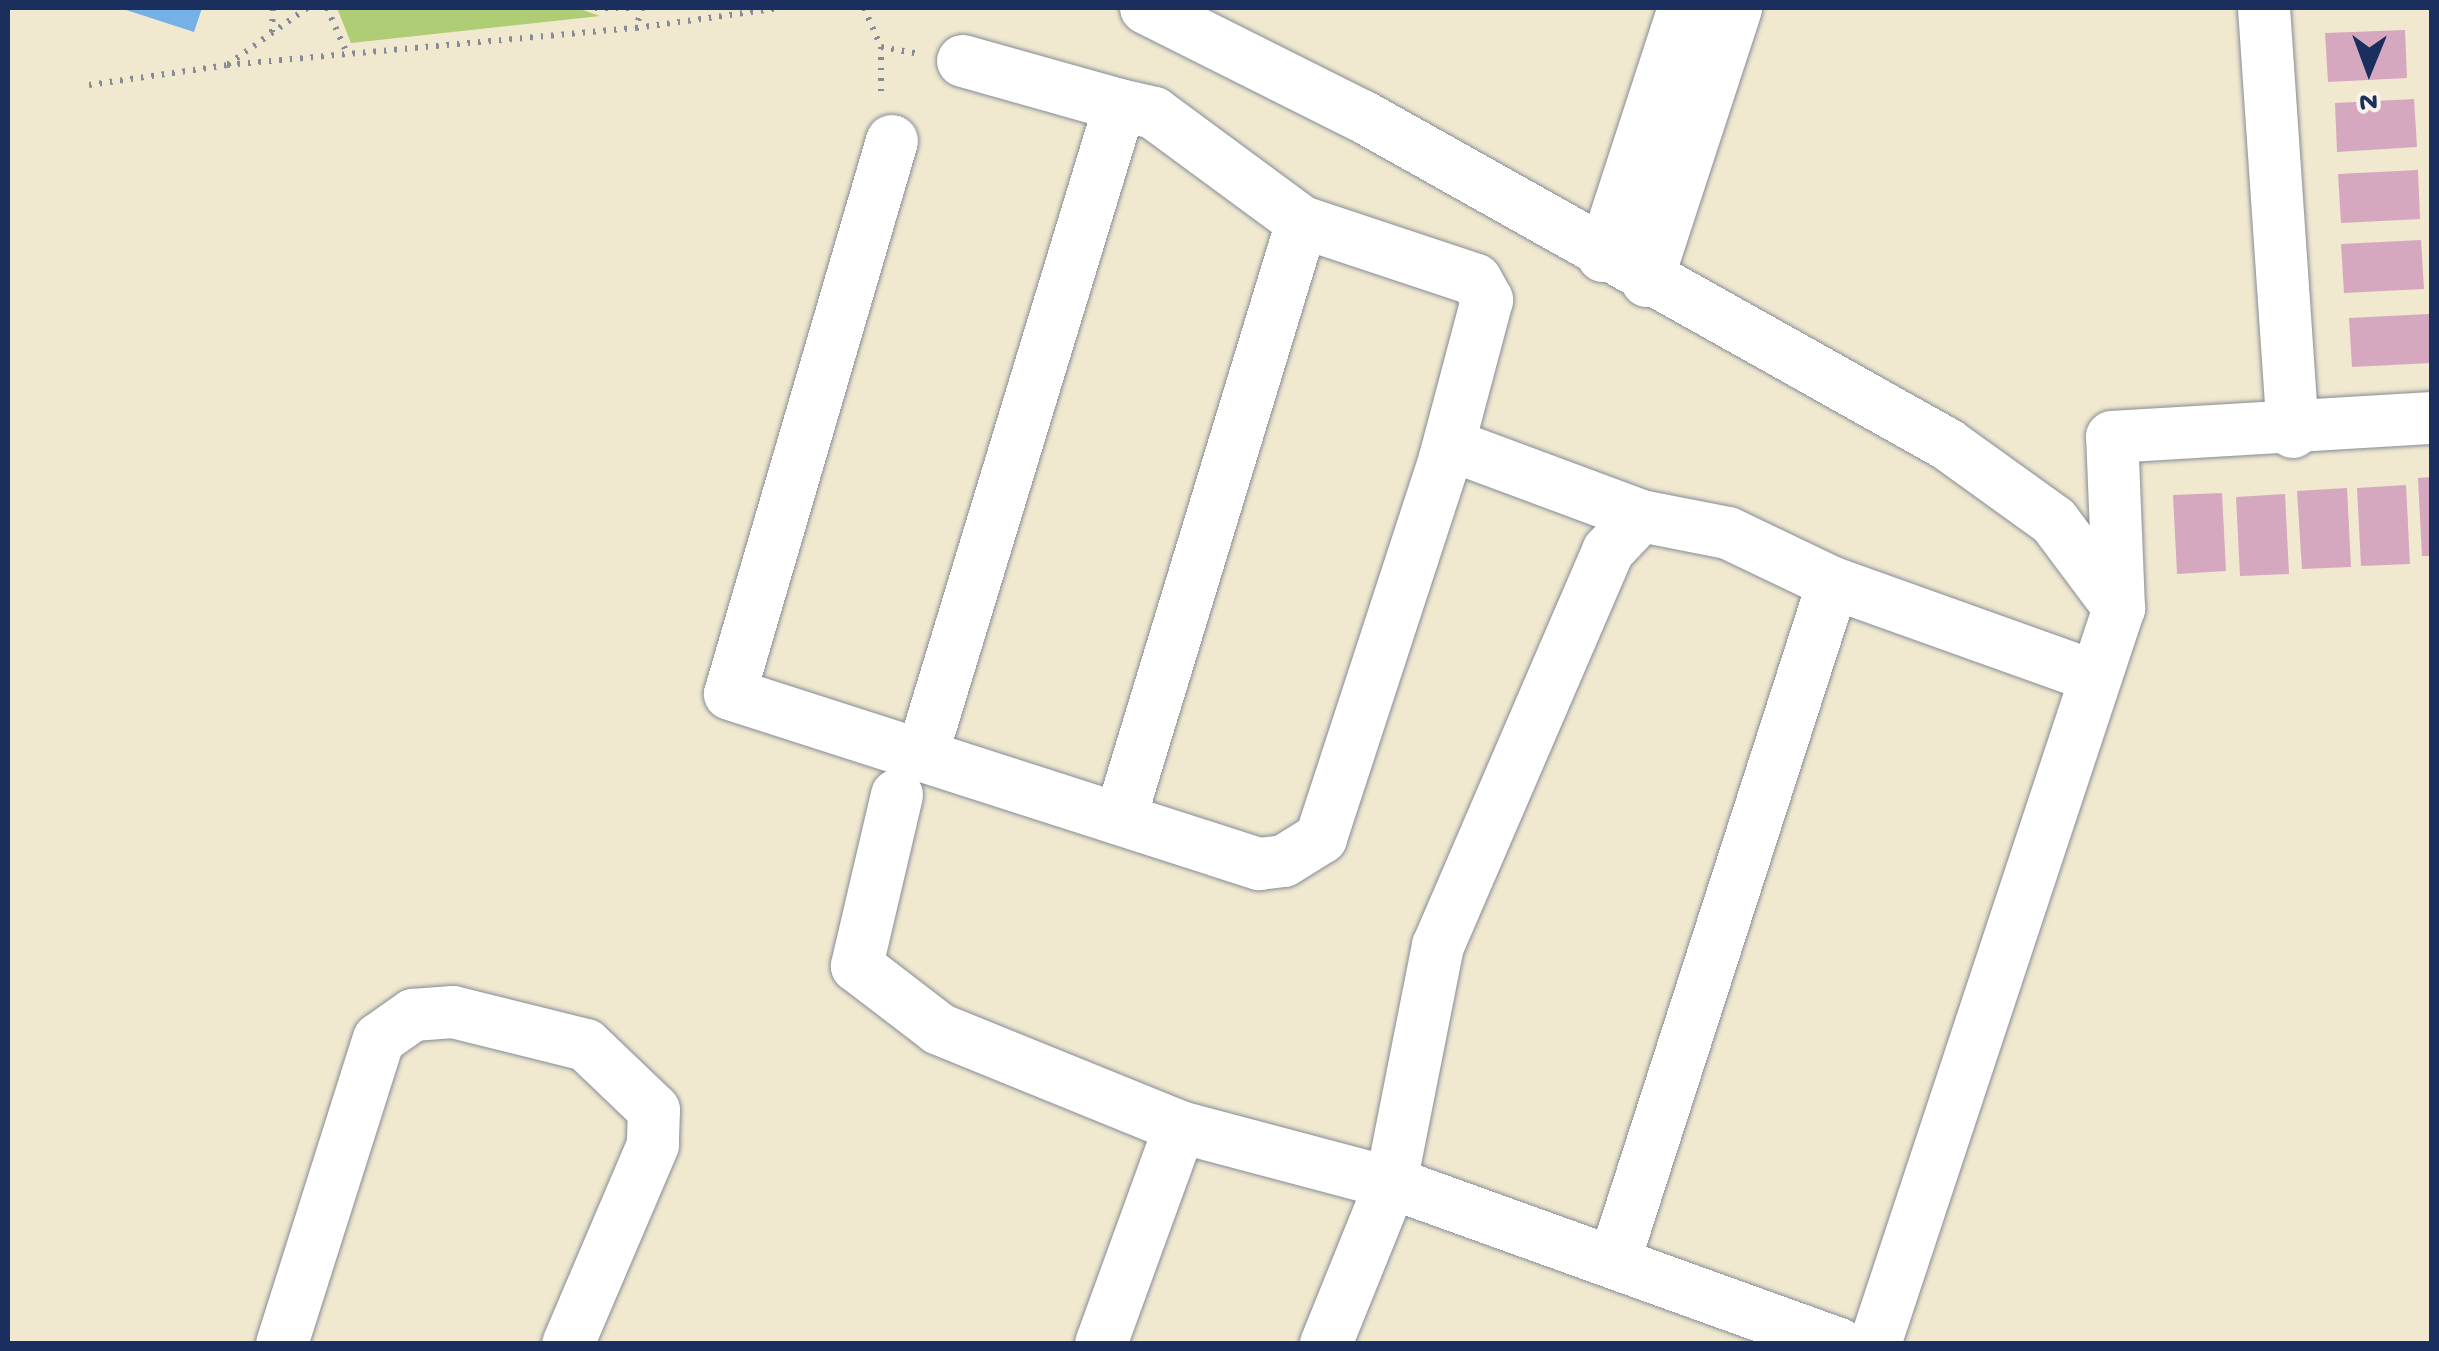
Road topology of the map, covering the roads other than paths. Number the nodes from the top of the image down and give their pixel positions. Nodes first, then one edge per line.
1 (1146, 8) edge
2 (1684, 8) edge
3 (1736, 8) edge
4 (2264, 8) edge
5 (963, 62) dead end
6 (1120, 105) junction
7 (892, 141) road end
8 (1302, 222) junction
9 (1625, 268) junction
10 (2432, 418) edge
11 (2294, 432) junction
12 (1445, 458) junction
13 (1641, 516) junction
14 (1834, 583) junction
15 (2119, 608) junction
16 (2093, 676) junction
17 (910, 775) junction
18 (1120, 819) junction
19 (1180, 1127) junction
20 (1391, 1183) junction
21 (1614, 1262) junction
22 (282, 1344) edge
23 (568, 1344) edge
24 (1101, 1344) edge
25 (1326, 1344) edge
26 (1839, 1344) edge
27 (1875, 1344) edge

1 - 9 street
2 - 9 street
3 - 9 street
4 - 11 street
5 - 6 street
6 - 8 street
6 - 17 street
7 - 17 street
8 - 12 street
8 - 18 street
9 - 15 street
10 - 11 street
11 - 15 street
12 - 13 street
12 - 18 street
13 - 14 street
13 - 20 street
14 - 16 street
14 - 21 street
15 - 16 street
16 - 27 street
17 - 18 street
17 - 19 street
19 - 20 street
19 - 24 street
20 - 21 street
20 - 25 street
21 - 26 street
22 - 23 street

